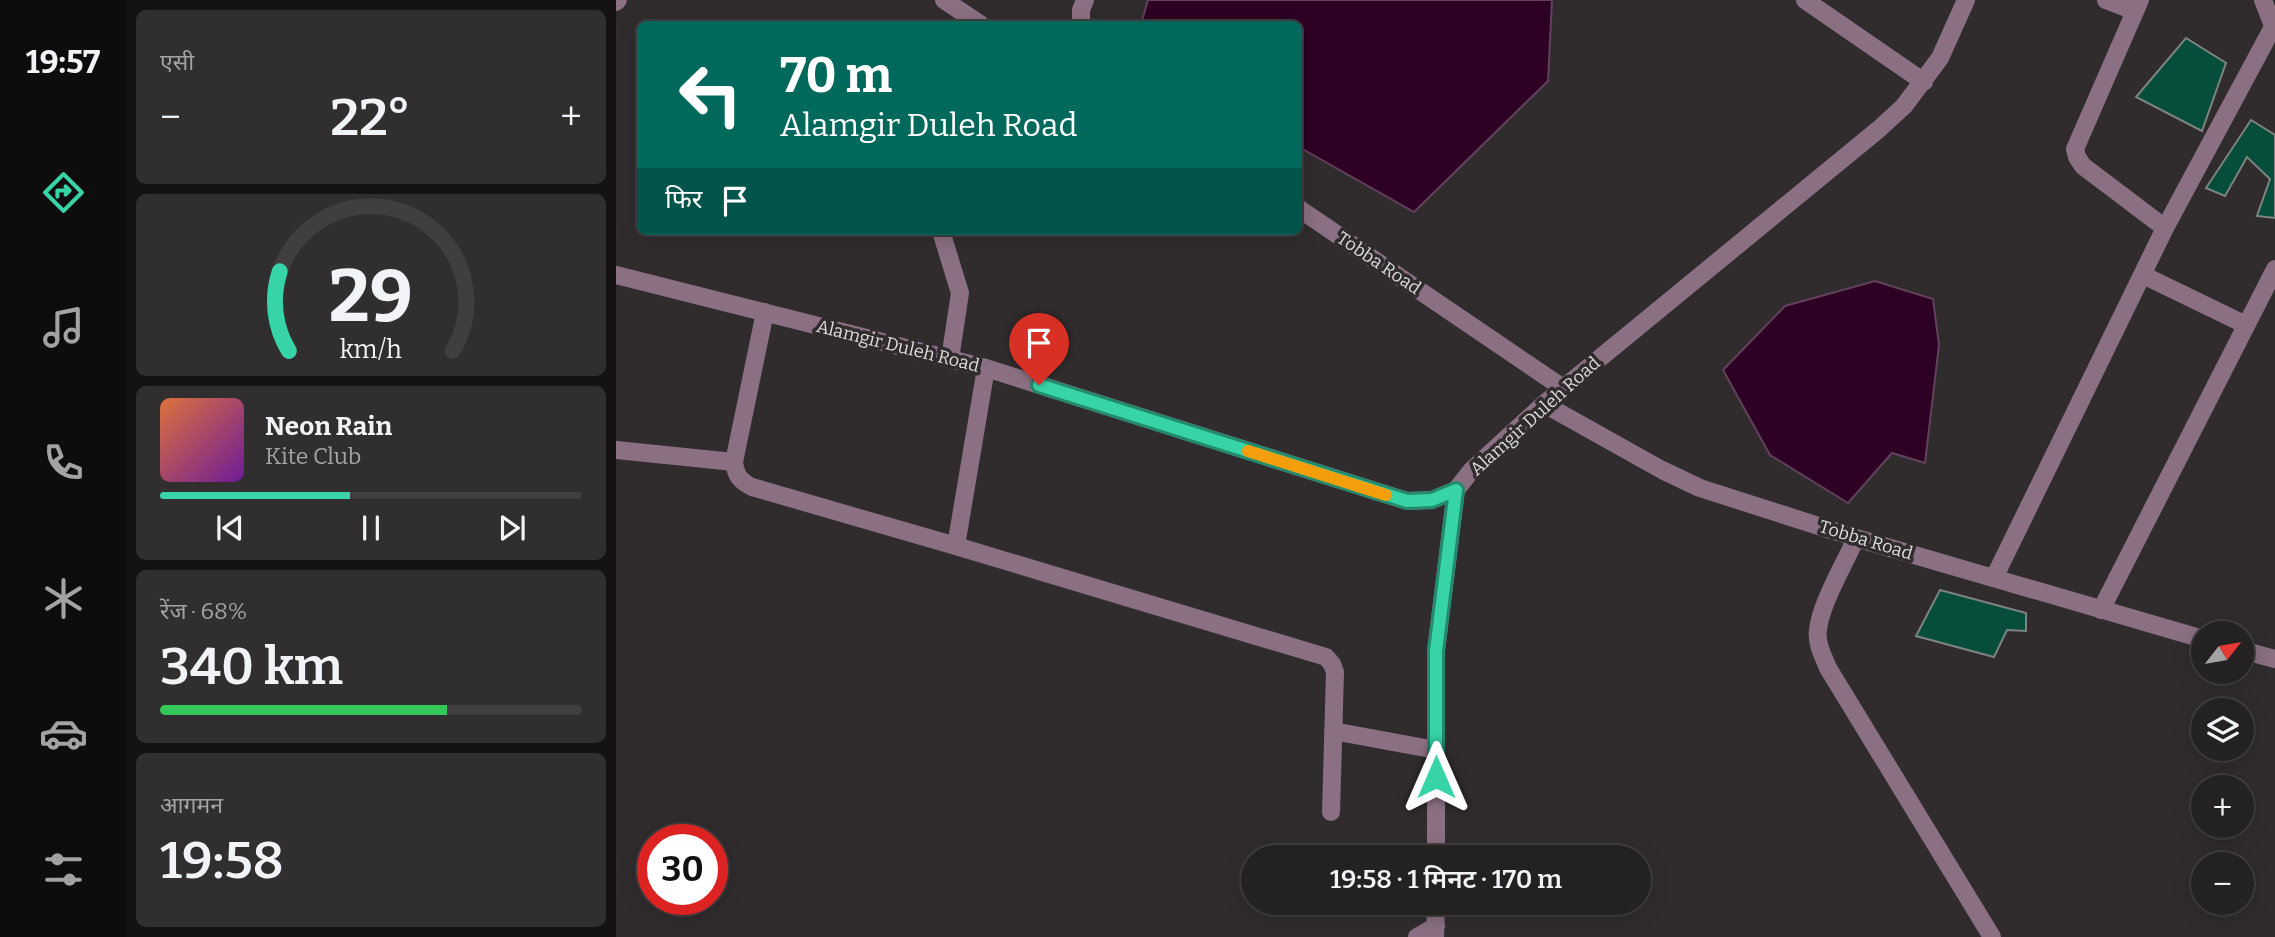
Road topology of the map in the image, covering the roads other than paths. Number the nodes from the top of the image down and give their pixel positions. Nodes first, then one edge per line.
1 (944, 0) edge
2 (1085, 0) edge
3 (1805, 0) edge
4 (1966, 0) edge
5 (2106, 0) edge
6 (2263, 0) edge
7 (2137, 5) edge
8 (976, 21) edge
9 (1081, 21) edge
10 (2274, 29) edge
11 (1924, 82) junction
12 (1302, 211) edge
13 (2165, 228) junction
14 (942, 235) edge
15 (2275, 269) edge
16 (616, 275) edge
17 (2143, 275) junction
18 (765, 312) junction
19 (2246, 325) junction
20 (950, 359) junction
21 (986, 368) junction
22 (1563, 388) junction
23 (1544, 404) junction
24 (616, 450) edge
25 (734, 462) junction
26 (1456, 490) junction
27 (1856, 538) junction
28 (956, 546) junction
29 (1994, 578) junction
30 (2101, 610) junction
31 (2191, 636) edge
32 (2254, 653) edge
33 (2275, 659) edge
34 (1333, 731) junction
35 (1436, 750) junction
36 (1331, 812) dead end
37 (1436, 845) edge
38 (1436, 932) edge
39 (1417, 937) edge
40 (1992, 937) edge

1 - 8 street
2 - 9 street
3 - 11 street
4 - 11 street, Alamgir Duleh Road
5 - 7 street
6 - 10 street
7 - 13 street
10 - 13 street
11 - 22 street, Alamgir Duleh Road
12 - 22 street, Tobba Road
13 - 17 street
14 - 20 street
15 - 19 street
16 - 18 street, Alamgir Duleh Road
17 - 19 street
17 - 29 street
18 - 20 street, Alamgir Duleh Road
18 - 25 street
19 - 30 street
20 - 21 street, Alamgir Duleh Road
21 - 26 street, Alamgir Duleh Road
21 - 28 street
22 - 23 street, Alamgir Duleh Road
23 - 26 street, Alamgir Duleh Road
23 - 27 street, Tobba Road
24 - 25 street
25 - 28 street
26 - 35 street
27 - 29 street, Tobba Road
27 - 40 street
28 - 34 street
29 - 30 street, Tobba Road
30 - 31 street, Tobba Road
32 - 33 street
34 - 35 street
34 - 36 street
35 - 37 street
38 - 39 street

